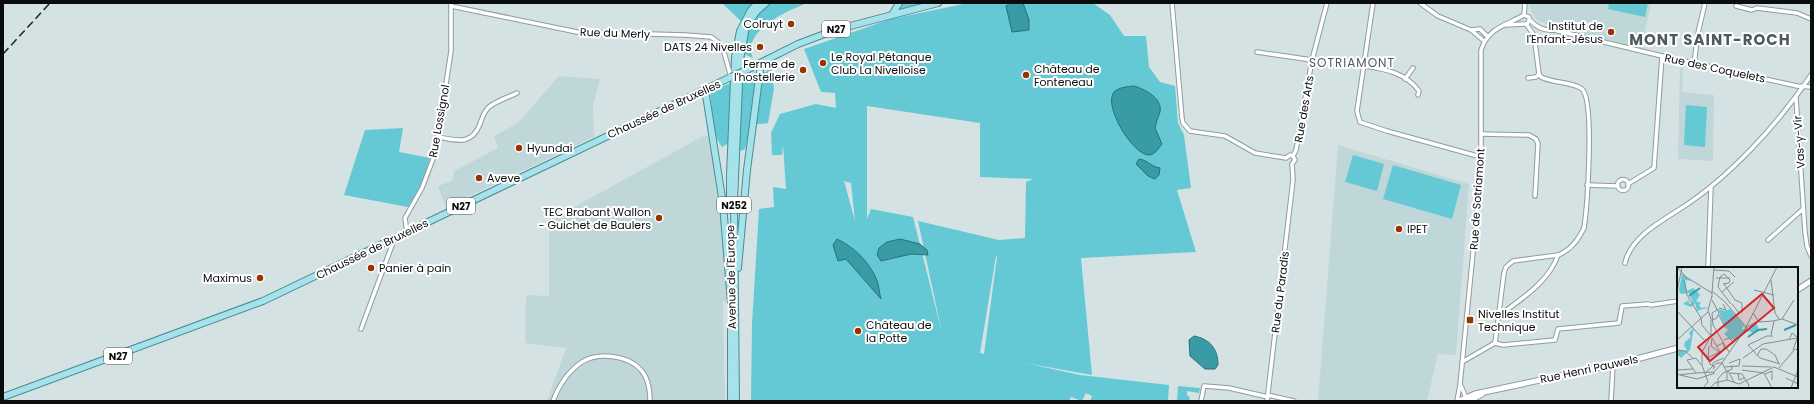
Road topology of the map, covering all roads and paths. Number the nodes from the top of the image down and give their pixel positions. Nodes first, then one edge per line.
1 (758, 3) edge
2 (766, 3) edge
3 (899, 3) edge
4 (938, 3) edge
5 (1172, 3) edge
6 (1327, 3) edge
7 (1373, 3) edge
8 (1420, 3) edge
9 (1525, 3) edge
10 (1705, 3) edge
11 (451, 4) edge
12 (1736, 6) dead end
13 (892, 15) junction
14 (1522, 16) junction
15 (1811, 19) edge
16 (1530, 20) junction
17 (1524, 24) junction
18 (1504, 25) junction
19 (1535, 26) junction
20 (1471, 30) junction
21 (1534, 35) junction
22 (1487, 36) junction
23 (1484, 41) junction
24 (1257, 52) dead end
25 (1662, 56) junction
26 (738, 59) junction
27 (1312, 60) junction
28 (761, 63) junction
29 (1694, 64) junction
30 (1365, 66) junction
31 (1413, 68) dead end
32 (1539, 74) junction
33 (1811, 75) edge
34 (731, 77) junction
35 (1528, 78) dead end
36 (1405, 79) junction
37 (1803, 87) junction
38 (1811, 87) edge
39 (705, 89) junction
40 (517, 93) dead end
41 (1418, 95) dead end
42 (1796, 98) junction
43 (1481, 134) junction
44 (438, 137) junction
45 (1293, 156) junction
46 (1482, 157) junction
47 (1286, 158) junction
48 (1292, 164) junction
49 (1628, 184) junction
50 (1588, 185) junction
51 (1618, 186) junction
52 (1711, 187) junction
53 (1535, 196) dead end
54 (1803, 209) junction
55 (407, 232) junction
56 (394, 240) junction
57 (1768, 240) dead end
58 (1558, 256) junction
59 (1811, 256) edge
60 (1625, 262) dead end
61 (1708, 267) edge
62 (1811, 281) edge
63 (1798, 289) edge
64 (1677, 301) edge
65 (731, 304) junction
66 (1500, 315) junction
67 (361, 329) dead end
68 (1495, 344) junction
69 (1677, 348) edge
70 (736, 349) junction
71 (1462, 362) junction
72 (1613, 364) junction
73 (1460, 385) junction
74 (3, 397) edge
75 (1268, 397) edge
76 (1467, 400) edge
77 (553, 401) edge
78 (650, 401) edge
79 (731, 401) edge
80 (736, 401) edge
81 (1201, 401) edge
82 (1294, 401) edge
83 (1458, 401) edge
84 (1610, 401) edge

1 - 26 main road
2 - 26 main road
3 - 13 main road
4 - 13 main road, N27
5 - 47 street
6 - 27 street, Rue des Arts
7 - 30 street
8 - 20 street
9 - 14 street
10 - 29 street
11 - 34 street, Rue du Merly
11 - 44 street, Rue Lossignol
12 - 15 street
13 - 28 main road, N27
14 - 16 street
14 - 17 street
14 - 18 street, Rue de Sotriamont
16 - 17 street
16 - 19 street
17 - 18 street, Rue de Sotriamont
17 - 21 street
18 - 22 street, Rue de Sotriamont
19 - 21 street
19 - 25 street, Rue des Coquelets
20 - 22 street
20 - 23 street
21 - 32 street
22 - 23 street, Rue de Sotriamont
23 - 43 street, Rue de Sotriamont
24 - 27 street, Rue des Arts
25 - 29 street, Rue des Coquelets
25 - 49 street
26 - 65 main road, Avenue de l'Europe / N252
26 - 70 main road, Avenue de l'Europe / N252
27 - 45 street, Rue des Arts
28 - 34 main road, N27, bridge
28 - 70 main road
29 - 37 street, Rue des Coquelets
30 - 36 street
30 - 46 street
31 - 36 street
32 - 35 street
32 - 50 street
33 - 37 street
34 - 39 main road, Chaussée de Bruxelles / N27
36 - 41 street
37 - 38 street, Rue des Coquelets
37 - 42 street
39 - 55 main road, Chaussée de Bruxelles / N27
39 - 65 main road
40 - 44 street
42 - 52 street
42 - 54 street, Vas-y-Vir
43 - 46 street, Rue de Sotriamont
43 - 53 street
44 - 55 street, Rue Lossignol
45 - 47 street
45 - 48 street, Rue du Paradis
46 - 71 street, Rue de Sotriamont
47 - 48 street
48 - 75 street, Rue du Paradis
49 - 51 street
49 - 51 street
50 - 51 street
50 - 58 street
52 - 60 street
52 - 61 street
54 - 57 street
54 - 59 street, Vas-y-Vir
55 - 56 main road, Chaussée de Bruxelles / N27
56 - 67 street
56 - 74 main road, Chaussée de Bruxelles / N27
58 - 66 street
58 - 66 street
62 - 63 main road
64 - 68 street
65 - 79 main road, Avenue de l'Europe / N252
66 - 68 street
68 - 71 street
69 - 72 main road, Rue Henri Pauwels
70 - 80 main road, Avenue de l'Europe / N252
71 - 73 street, Rue de Sotriamont
72 - 76 main road, Rue Henri Pauwels
72 - 84 street
73 - 76 street, Rue de Sotriamont
73 - 83 street, Rue de Sotriamont
75 - 81 street
75 - 82 street
76 - 83 main road
77 - 78 street

